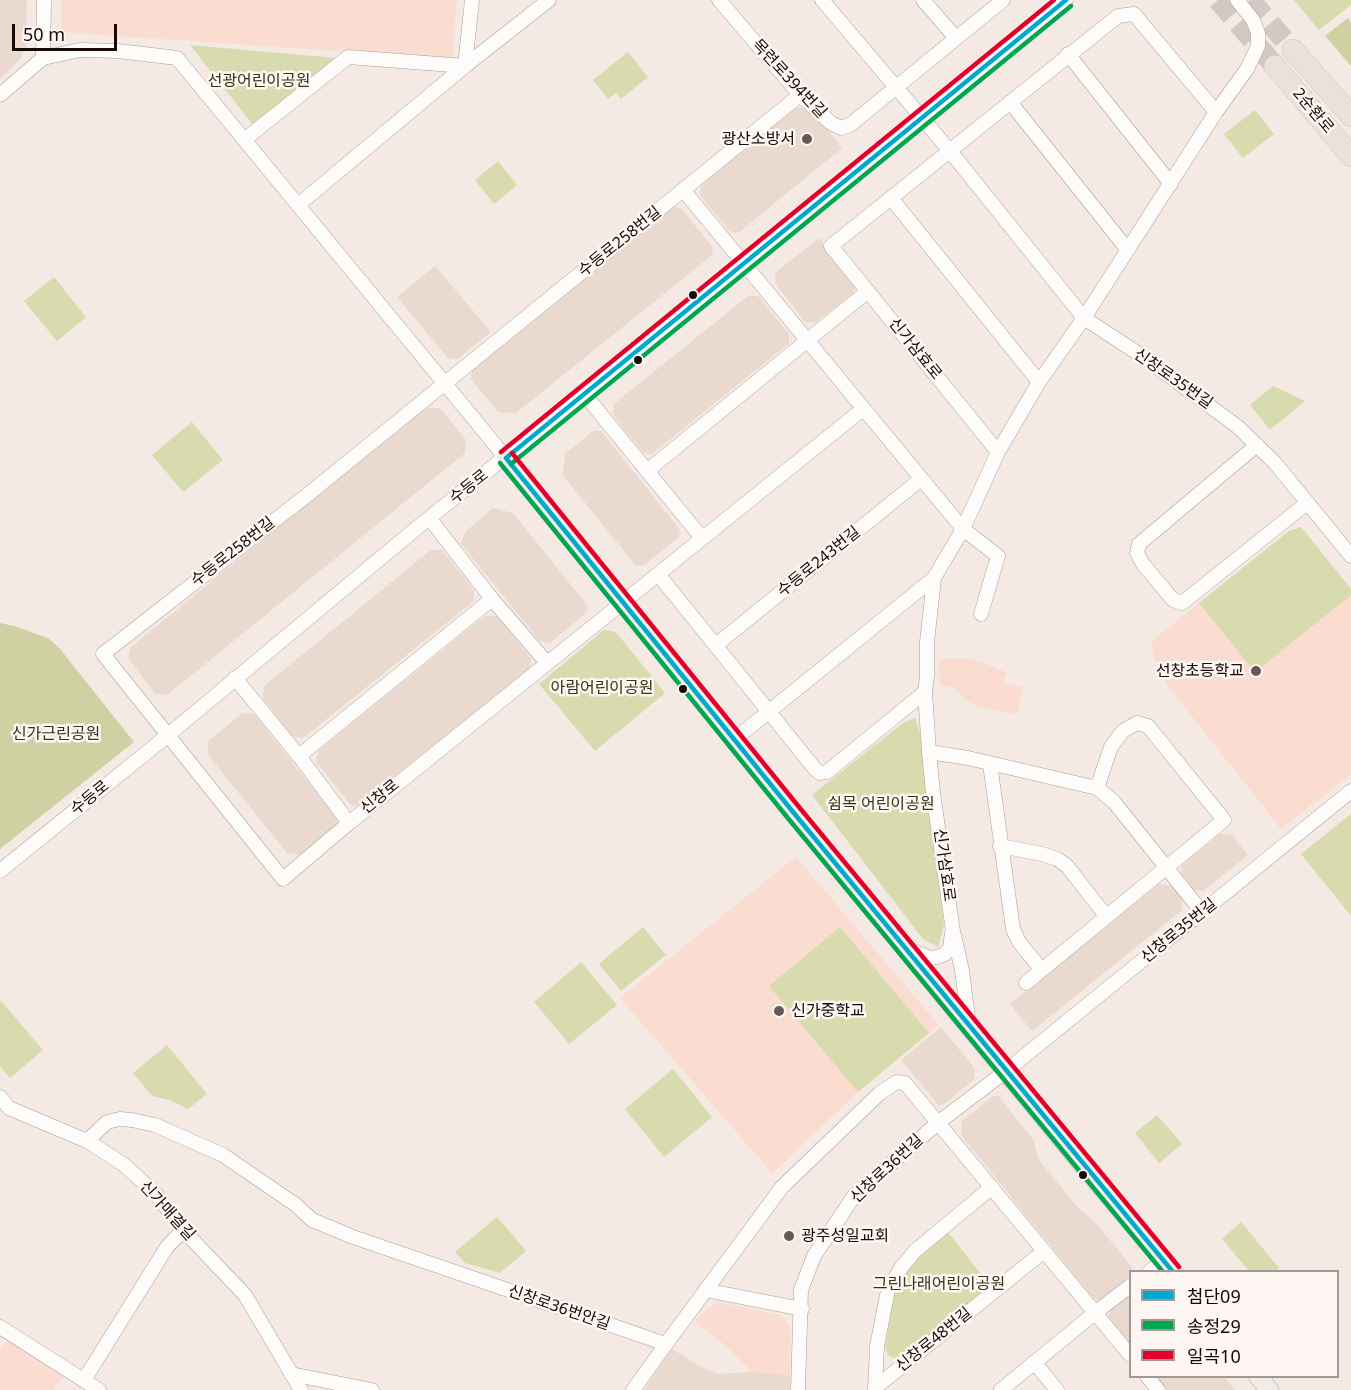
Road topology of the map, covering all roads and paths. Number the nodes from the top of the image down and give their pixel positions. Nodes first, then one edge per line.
1 (45, 0) edge
2 (472, 0) edge
3 (549, 0) edge
4 (719, 0) edge
5 (822, 0) edge
6 (923, 0) edge
7 (1003, 0) edge
8 (1066, 0) edge
9 (1223, 0) edge
10 (1240, 2) edge
11 (955, 37) junction
12 (1293, 50) tunnel mouth
13 (1068, 54) junction
14 (43, 58) junction
15 (465, 66) junction
16 (1275, 66) tunnel mouth
17 (896, 87) junction
18 (800, 94) junction
19 (0, 95) edge
20 (1010, 102) junction
21 (1216, 112) junction
22 (1351, 116) edge
23 (922, 118) junction
24 (244, 140) junction
25 (950, 151) junction
26 (1351, 156) edge
27 (1171, 184) junction
28 (684, 191) junction
29 (891, 198) junction
30 (298, 205) junction
31 (1128, 249) junction
32 (746, 264) junction
33 (868, 291) junction
34 (1084, 318) junction
35 (807, 341) junction
36 (1039, 382) junction
37 (445, 384) junction
38 (585, 395) junction
39 (864, 409) junction
40 (1257, 446) junction
41 (998, 452) junction
42 (506, 458) junction
43 (647, 471) junction
44 (921, 479) junction
45 (1307, 503) junction
46 (430, 519) junction
47 (963, 529) junction
48 (702, 538) junction
49 (1351, 556) edge
50 (658, 574) junction
51 (934, 578) junction
52 (492, 599) junction
53 (622, 602) junction
54 (981, 614) dead end
55 (716, 645) junction
56 (547, 663) junction
57 (235, 678) junction
58 (926, 692) junction
59 (768, 711) junction
60 (167, 736) junction
61 (735, 739) junction
62 (929, 753) junction
63 (299, 756) junction
64 (990, 764) junction
65 (1097, 788) junction
66 (1351, 791) edge
67 (349, 823) junction
68 (1000, 846) junction
69 (1166, 868) junction
70 (0, 871) edge
71 (1202, 912) junction
72 (1106, 915) junction
73 (953, 931) junction
74 (906, 947) junction
75 (1041, 969) junction
76 (1026, 983) dead end
77 (969, 1026) junction
78 (1006, 1071) junction
79 (0, 1097) edge
80 (939, 1122) junction
81 (87, 1141) junction
82 (992, 1187) junction
83 (183, 1230) junction
84 (1044, 1251) junction
85 (1169, 1266) edge
86 (1129, 1287) edge
87 (705, 1290) junction
88 (802, 1310) junction
89 (1096, 1312) junction
90 (0, 1327) edge
91 (666, 1344) junction
92 (1129, 1353) edge
93 (1034, 1362) junction
94 (291, 1374) junction
95 (1148, 1378) edge
96 (1259, 1378) edge
97 (84, 1380) junction
98 (875, 1389) edge
99 (99, 1390) edge
100 (301, 1390) edge
101 (372, 1390) edge
102 (633, 1390) edge
103 (798, 1390) edge
104 (1001, 1390) edge
105 (1056, 1390) edge
106 (1158, 1390) edge
107 (1269, 1390) edge

1 - 14 street
2 - 15 street
3 - 15 street
4 - 18 street, 목련로394번길
5 - 17 street
6 - 11 street
7 - 11 street, 목련로394번길
8 - 23 street, 수등로
9 - 10 street, 신가삼효로
10 - 21 street, 신가삼효로
11 - 17 street, 목련로394번길
12 - 22 highway, 2순환로
13 - 20 street
13 - 21 street
13 - 27 street
14 - 19 street
14 - 24 street
15 - 24 street
15 - 30 street
16 - 26 highway, 2순환로
17 - 18 street, 목련로394번길
17 - 23 street
18 - 28 street, 수등로258번길
20 - 25 street
20 - 31 street
21 - 27 street, 신가삼효로
23 - 25 street
23 - 32 street, 수등로
24 - 30 street
25 - 29 street
25 - 34 street
27 - 31 street, 신가삼효로
28 - 32 street
28 - 37 street, 수등로258번길
29 - 33 street, 신가삼효로
29 - 36 street
30 - 37 street
31 - 34 street, 신가삼효로
32 - 35 street
32 - 38 street, 수등로
33 - 35 street
33 - 41 street, 신가삼효로
34 - 36 street, 신가삼효로
34 - 40 street, 신창로35번길
35 - 39 street
35 - 43 street
36 - 41 street, 신가삼효로
37 - 42 street
37 - 60 street, 수등로258번길
38 - 42 street, 수등로
38 - 43 street
39 - 44 street
39 - 48 street
40 - 45 street, 신창로35번길
40 - 45 street
41 - 47 street, 신가삼효로
42 - 46 street, 수등로
42 - 53 main road
43 - 48 street
44 - 47 street
44 - 55 street, 수등로243번길
45 - 49 street, 신창로35번길
46 - 52 street
46 - 57 street, 수등로
47 - 51 street, 신가삼효로
47 - 54 street
48 - 50 street
50 - 53 street, 신창로
50 - 55 street
51 - 58 street, 신가삼효로
51 - 59 street, 신가삼효로
52 - 56 street
52 - 63 street
53 - 56 street, 신창로
53 - 61 main road
55 - 59 street
56 - 67 street, 신창로
57 - 60 street, 수등로
57 - 63 street
58 - 59 street
58 - 62 street, 신가삼효로
59 - 61 street, 신가삼효로
60 - 67 street, 신창로
60 - 70 street, 수등로
61 - 74 main road
62 - 64 street
62 - 73 street, 신가삼효로
63 - 67 street
64 - 65 street
64 - 68 street
65 - 69 street
65 - 69 street
66 - 71 street, 신창로35번길
68 - 72 street
68 - 75 street
69 - 71 street
69 - 72 street
71 - 78 street, 신창로35번길
72 - 75 street
73 - 74 street
73 - 77 street, 신가삼효로
74 - 77 main road
75 - 76 street
77 - 78 main road
78 - 80 street, 신창로36번길
78 - 85 main road
79 - 81 street, 신가매결길
80 - 82 street, 신창로36번길
80 - 87 street
80 - 88 street, 신창로36번길
81 - 83 street, 신가매결길
81 - 91 street, 신창로36번안길
82 - 84 street, 신창로36번길
82 - 98 street, 신창로48번길
83 - 94 street, 신가매결길
83 - 97 street
84 - 89 street
84 - 98 street, 신창로48번길
86 - 89 street
87 - 88 street
87 - 91 street
88 - 103 street, 신창로36번길
89 - 92 street
89 - 93 street
90 - 97 street
91 - 102 street
93 - 104 street
93 - 105 street
94 - 100 street, 신가매결길
94 - 101 street
95 - 106 street
96 - 107 main road
97 - 99 street

